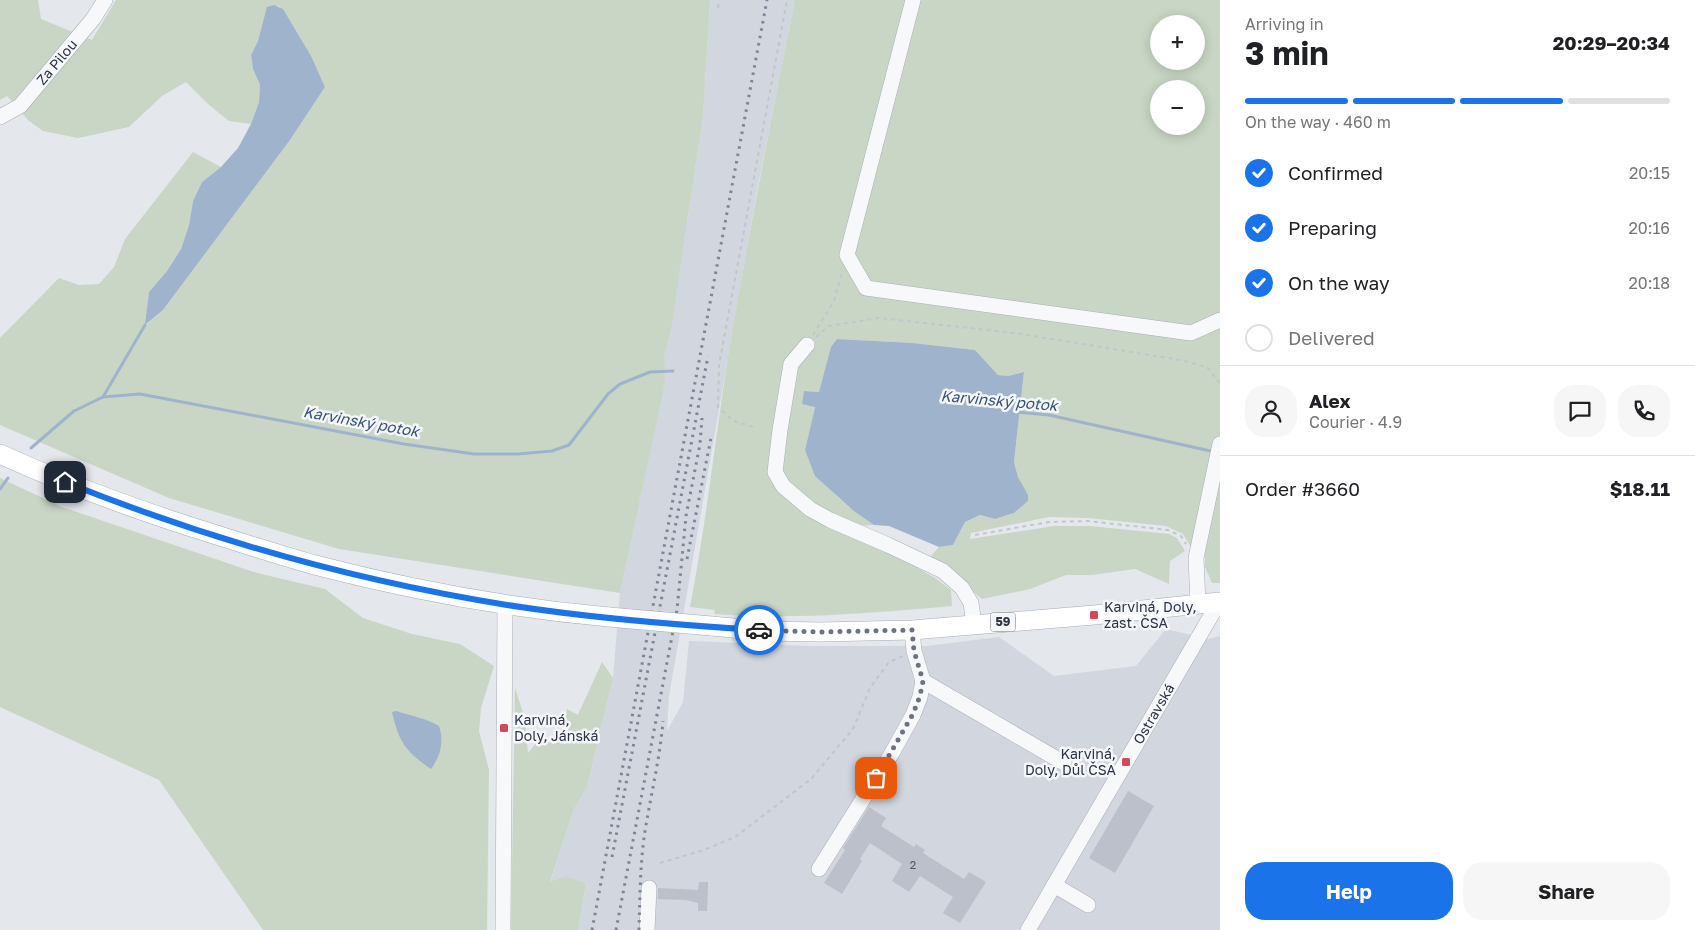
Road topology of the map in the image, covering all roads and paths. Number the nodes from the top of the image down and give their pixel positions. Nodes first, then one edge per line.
1 (719, 0) edge
2 (787, 0) edge
3 (913, 0) edge
4 (99, 3) edge
5 (718, 8) dead end
6 (0, 117) edge
7 (847, 255) junction
8 (1220, 320) edge
9 (807, 344) junction
10 (1220, 383) edge
11 (753, 427) dead end
12 (1220, 444) edge
13 (0, 454) edge
14 (975, 535) dead end
15 (1196, 558) junction
16 (1219, 602) edge
17 (1198, 604) junction
18 (505, 605) junction
19 (974, 624) junction
20 (912, 630) junction
21 (914, 651) junction
22 (923, 681) junction
23 (1064, 763) dead end
24 (660, 863) dead end
25 (819, 869) dead end
26 (1054, 885) junction
27 (649, 888) dead end
28 (1088, 905) dead end
29 (503, 930) edge
30 (647, 930) edge
31 (1028, 930) edge

1 - 5 path
2 - 11 path
3 - 7 street
4 - 6 street, Za Pilou
7 - 8 street
7 - 9 path
9 - 10 path
9 - 19 street
12 - 15 street
13 - 18 main road, Ostravská / 59
14 - 15 path
15 - 17 street
16 - 17 main road, Ostravská / 59
16 - 26 street, Ostravská
17 - 19 main road, Ostravská / 59
18 - 20 main road, Ostravská / 59, bridge
18 - 29 street
19 - 20 main road, Ostravská / 59
20 - 21 street
21 - 22 street
21 - 24 path
22 - 23 street
22 - 25 street
26 - 28 street
26 - 31 street, Ostravská
27 - 30 street

